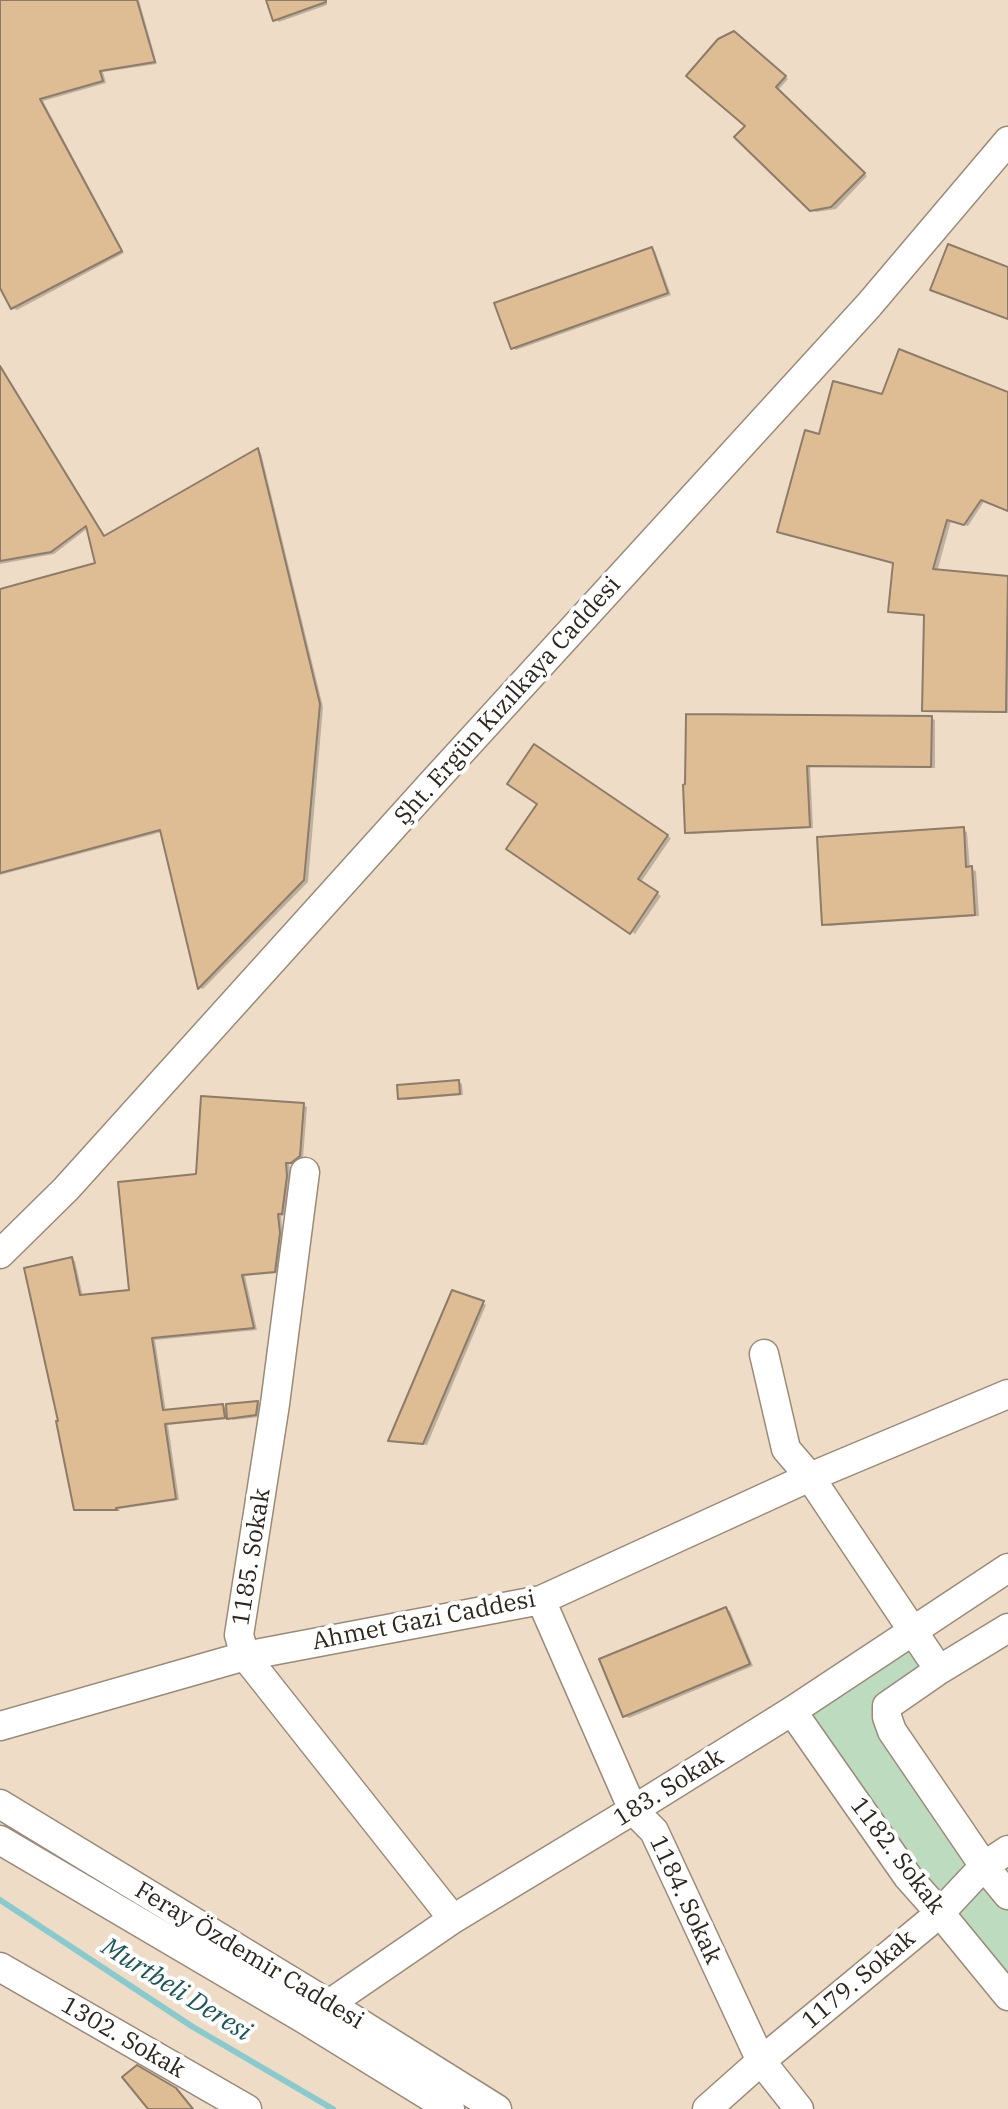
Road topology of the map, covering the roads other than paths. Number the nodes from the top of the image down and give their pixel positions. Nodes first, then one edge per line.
1 (1008, 141) edge
2 (305, 1172) dead end
3 (0, 1254) edge
4 (764, 1354) dead end
5 (1008, 1394) edge
6 (810, 1477) junction
7 (1008, 1568) edge
8 (541, 1600) junction
9 (1008, 1628) edge
10 (913, 1630) junction
11 (245, 1656) junction
12 (939, 1670) junction
13 (792, 1711) junction
14 (0, 1726) edge
15 (0, 1804) edge
16 (633, 1810) junction
17 (0, 1840) edge
18 (1008, 1850) edge
19 (984, 1866) junction
20 (1008, 1895) edge
21 (940, 1913) junction
22 (453, 1919) junction
23 (0, 1967) edge
24 (1008, 1996) edge
25 (329, 2004) junction
26 (761, 2061) junction
27 (247, 2109) edge
28 (450, 2109) edge
29 (497, 2109) edge
30 (707, 2109) edge
31 (799, 2109) edge

1 - 3 street, Şht. Ergün Kızılkaya Caddesi
2 - 11 street, 1185. Sokak
4 - 6 street
5 - 6 street, Ahmet Gazi Caddesi
6 - 8 street, Ahmet Gazi Caddesi
6 - 10 street
7 - 10 street, 183. Sokak
8 - 11 street, Ahmet Gazi Caddesi
8 - 16 street, 1184. Sokak
9 - 12 street
10 - 12 street
10 - 13 street, 183. Sokak
11 - 14 street, Ahmet Gazi Caddesi
11 - 22 street, 1185. Sokak
12 - 19 street
13 - 16 street, 183. Sokak
13 - 21 street, 1182. Sokak
15 - 25 street, Feray Özdemir Caddesi
16 - 22 street, 183. Sokak
16 - 26 street, 1184. Sokak
17 - 28 street
18 - 19 street, 1179. Sokak
19 - 20 street
19 - 21 street, 1179. Sokak
21 - 24 street, 1182. Sokak
21 - 26 street, 1179. Sokak
22 - 25 street, 183. Sokak
23 - 27 street, 1302. Sokak
25 - 29 street, Feray Özdemir Caddesi
26 - 30 street, 1179. Sokak
26 - 31 street, 1184. Sokak

